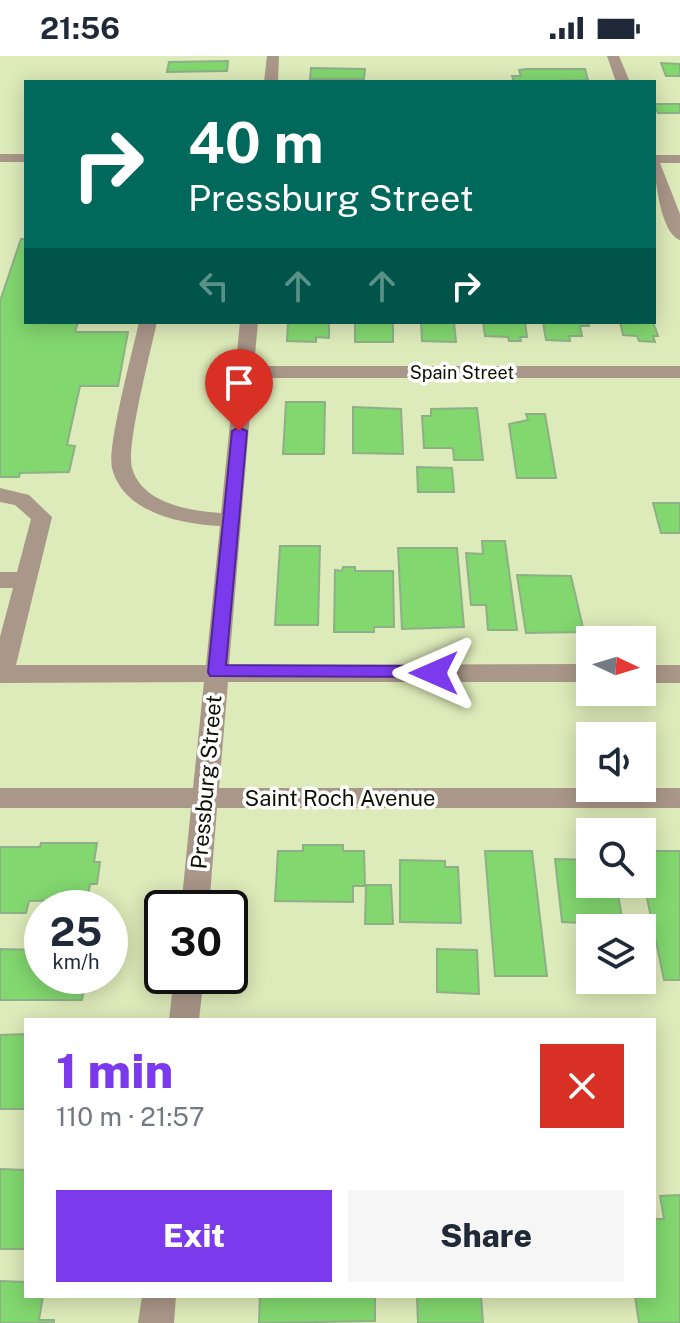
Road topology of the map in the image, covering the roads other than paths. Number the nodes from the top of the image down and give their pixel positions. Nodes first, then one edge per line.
1 (273, 56) edge
2 (613, 56) edge
3 (271, 80) edge
4 (622, 80) edge
5 (0, 158) edge
6 (24, 158) edge
7 (656, 159) edge
8 (680, 159) edge
9 (656, 170) edge
10 (680, 235) edge
11 (148, 324) edge
12 (249, 324) edge
13 (244, 372) junction
14 (680, 372) edge
15 (0, 495) edge
16 (231, 520) junction
17 (0, 580) edge
18 (28, 580) junction
19 (217, 672) junction
20 (576, 673) edge
21 (1, 674) edge
22 (656, 674) edge
23 (680, 674) edge
24 (0, 798) edge
25 (205, 798) junction
26 (680, 798) edge
27 (197, 890) edge
28 (187, 994) edge
29 (184, 1018) edge
30 (159, 1298) edge
31 (156, 1323) edge

1 - 3 street
2 - 4 street
5 - 6 street
7 - 8 street
9 - 10 street
11 - 16 street
12 - 13 street, Pressburg Street
13 - 14 street, Spain Street
13 - 16 street, Pressburg Street
15 - 18 street
16 - 19 street, Pressburg Street
17 - 18 street
18 - 21 street
19 - 20 street
19 - 21 street
19 - 25 street, Pressburg Street
22 - 23 street
24 - 25 street, Saint Roch Avenue
25 - 26 street, Saint Roch Avenue
25 - 27 street, Pressburg Street
28 - 29 street
30 - 31 street

